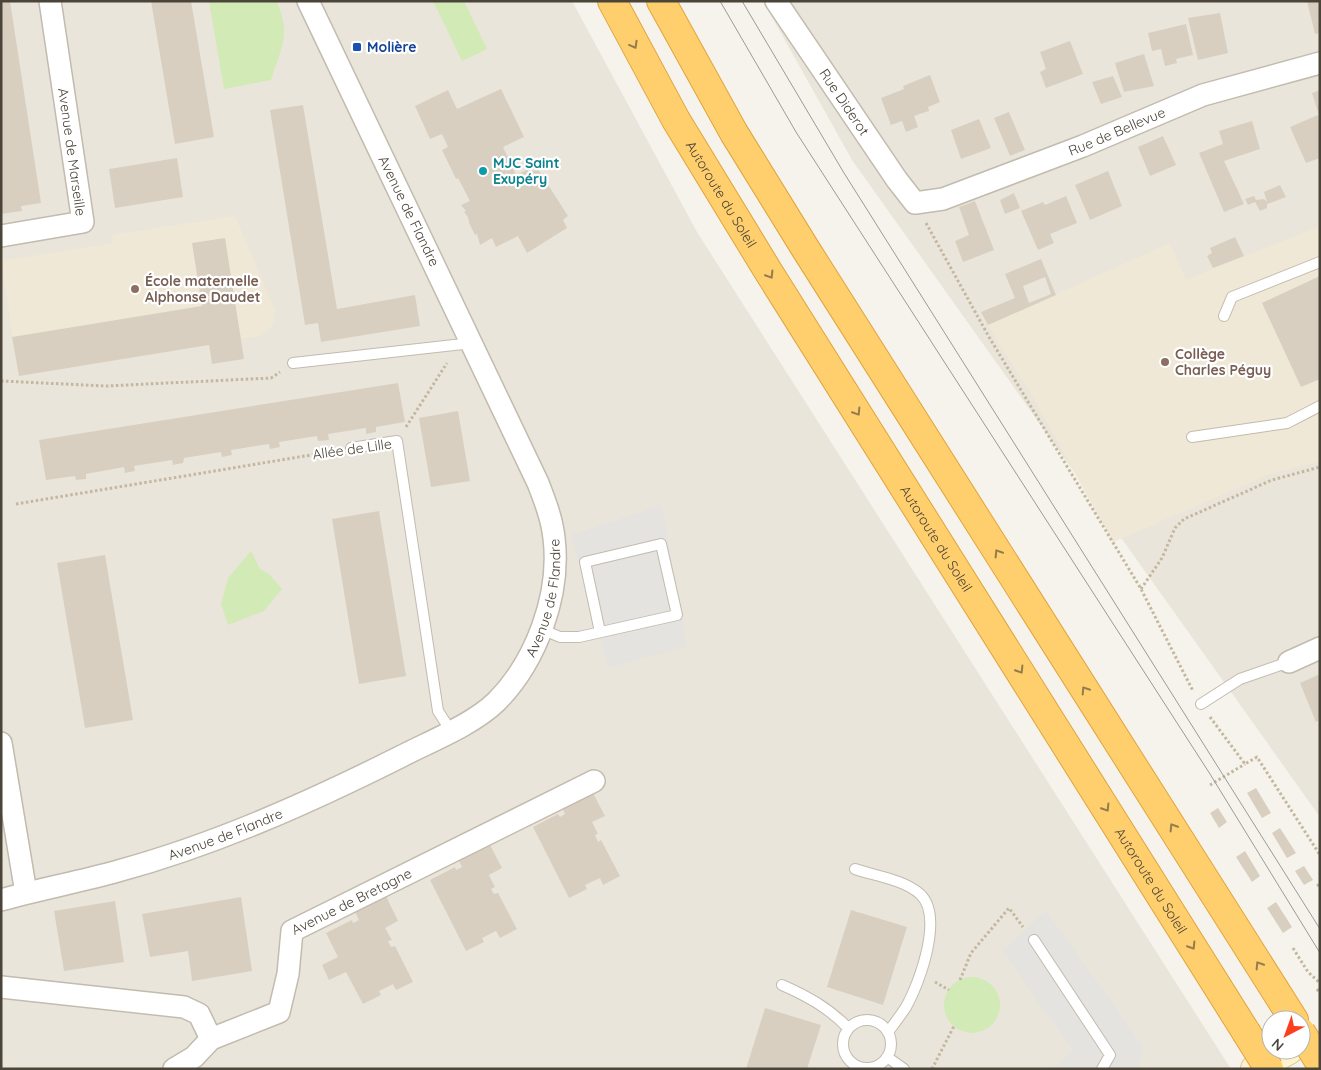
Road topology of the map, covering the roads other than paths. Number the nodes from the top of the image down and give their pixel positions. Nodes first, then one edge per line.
1 (50, 1) edge
2 (308, 1) edge
3 (612, 1) edge
4 (661, 1) edge
5 (776, 1) edge
6 (1320, 63) edge
7 (915, 203) joint
8 (1, 236) edge
9 (1320, 262) edge
10 (1224, 316) dead end
11 (462, 345) junction
12 (293, 363) road end
13 (1320, 406) edge
14 (1192, 437) dead end
15 (351, 448) road end
16 (541, 629) junction
17 (600, 632) junction
18 (1320, 648) edge
19 (1289, 662) joint
20 (1204, 708) road end
21 (451, 731) junction
22 (1, 744) edge
23 (594, 781) dead end
24 (855, 869) dead end
25 (26, 893) junction
26 (1, 900) edge
27 (1034, 940) road end
28 (782, 985) dead end
29 (1, 987) edge
30 (1288, 1010) edge
31 (848, 1028) junction
32 (888, 1032) junction
33 (211, 1040) junction
34 (1311, 1048) edge
35 (887, 1057) junction
36 (1272, 1060) edge
37 (1320, 1062) edge
38 (847, 1065) edge
39 (174, 1069) edge
40 (904, 1069) edge
41 (1102, 1069) edge
42 (1256, 1069) edge
43 (1269, 1069) edge

1 - 8 street, Avenue de Marseille
2 - 11 street, Avenue de Flandre
3 -> 43 highway, Autoroute du Soleil, bridge
30 -> 4 highway
5 - 7 street, Rue Diderot
6 - 7 street, Rue de Bellevue
9 - 10 lane
11 - 12 lane
11 - 16 street, Avenue de Flandre
13 - 14 lane
15 - 21 lane, Allée de Lille
16 - 17 lane
16 - 21 street, Avenue de Flandre
17 - 17 lane
18 - 19 street
19 - 20 lane
21 - 25 street, Avenue de Flandre
22 - 25 street
23 - 33 street, Avenue de Bretagne
24 - 32 lane
25 - 26 street, Avenue de Flandre
27 - 41 lane
28 - 31 lane
29 - 33 street
31 - 32 lane
31 - 38 lane
32 - 35 lane
33 - 39 street, Avenue de Bretagne
34 - 37 highway, bridge
35 - 38 lane
35 - 40 lane
36 - 42 main road

